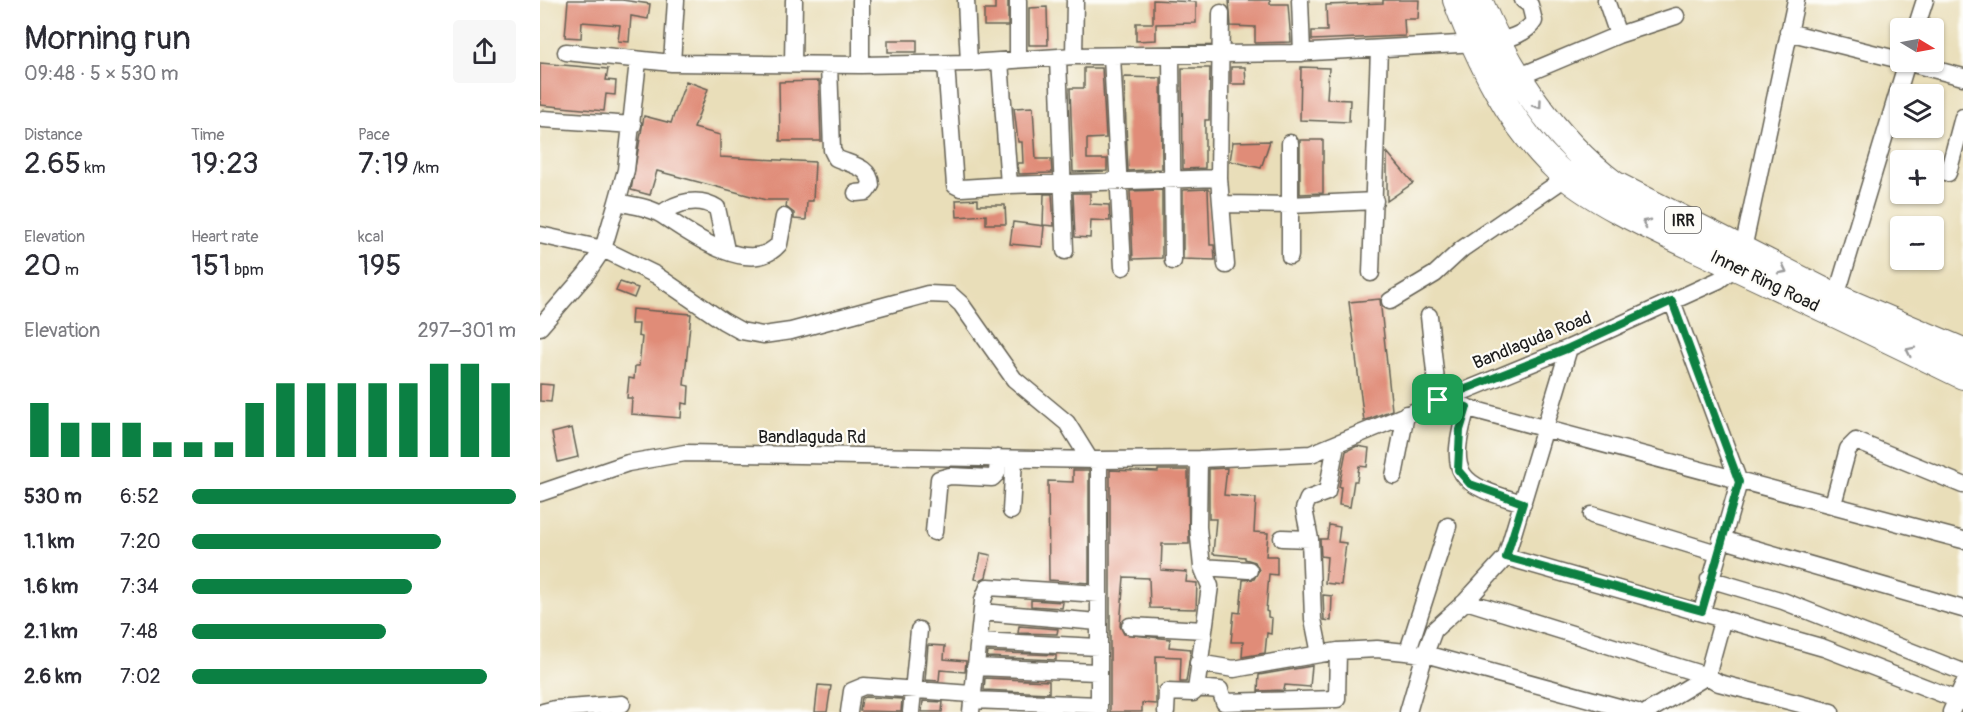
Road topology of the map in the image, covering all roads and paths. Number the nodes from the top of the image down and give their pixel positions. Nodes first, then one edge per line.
1 (676, 0) edge
2 (794, 0) edge
3 (861, 0) edge
4 (966, 0) edge
5 (1018, 0) edge
6 (1075, 0) edge
7 (1300, 0) edge
8 (1456, 0) edge
9 (1523, 0) edge
10 (1606, 0) edge
11 (1796, 0) edge
12 (1925, 0) edge
13 (1486, 2) edge
14 (1221, 13) dead end
15 (1676, 16) dead end
16 (1919, 18) edge
17 (1788, 32) junction
18 (1618, 35) junction
19 (1484, 43) junction
20 (1379, 49) junction
21 (566, 52) dead end
22 (1302, 52) junction
23 (1219, 55) junction
24 (1171, 56) junction
25 (1066, 57) junction
26 (1112, 57) junction
27 (1890, 58) edge
28 (1018, 59) junction
29 (638, 61) junction
30 (1000, 61) junction
31 (672, 63) junction
32 (969, 63) junction
33 (793, 64) junction
34 (946, 64) junction
35 (829, 65) junction
36 (861, 65) junction
37 (1903, 72) edge
38 (1944, 72) edge
39 (1518, 77) junction
40 (1963, 77) edge
41 (1963, 117) edge
42 (543, 119) dead end
43 (633, 125) junction
44 (1290, 143) dead end
45 (1948, 173) dead end
46 (1567, 177) junction
47 (1219, 178) junction
48 (1119, 179) junction
49 (1172, 179) junction
50 (1062, 183) junction
51 (1010, 185) junction
52 (856, 193) dead end
53 (617, 201) junction
54 (1375, 201) junction
55 (1222, 204) junction
56 (1290, 205) junction
57 (661, 214) junction
58 (784, 217) dead end
59 (540, 235) edge
60 (603, 249) junction
61 (726, 250) junction
62 (1065, 251) dead end
63 (1290, 256) dead end
64 (1740, 258) junction
65 (1173, 261) dead end
66 (1226, 265) dead end
67 (1122, 267) dead end
68 (1371, 273) dead end
69 (1836, 297) junction
70 (1672, 301) junction
71 (1390, 302) dead end
72 (1429, 316) dead end
73 (540, 327) edge
74 (1569, 348) junction
75 (1963, 351) edge
76 (1963, 376) edge
77 (1438, 400) junction
78 (1467, 407) junction
79 (1406, 414) junction
80 (1545, 427) junction
81 (1336, 445) junction
82 (951, 458) junction
83 (1006, 458) junction
84 (1199, 459) junction
85 (1095, 460) junction
86 (950, 476) junction
87 (1394, 476) dead end
88 (1739, 482) junction
89 (1963, 485) edge
90 (540, 493) edge
91 (1523, 503) junction
92 (1833, 504) junction
93 (1011, 511) dead end
94 (1592, 515) dead end
95 (1448, 526) dead end
96 (934, 532) dead end
97 (1282, 538) dead end
98 (1310, 539) junction
99 (1963, 540) edge
100 (1719, 546) junction
101 (1506, 557) junction
102 (1202, 567) junction
103 (1249, 570) dead end
104 (1709, 579) junction
105 (1099, 594) junction
106 (1466, 601) junction
107 (1963, 609) edge
108 (1702, 611) junction
109 (982, 612) junction
110 (1723, 618) junction
111 (1098, 621) junction
112 (1130, 626) dead end
113 (919, 630) dead end
114 (1204, 630) junction
115 (978, 641) junction
116 (1098, 647) junction
117 (1338, 651) junction
118 (1417, 653) junction
119 (1320, 654) junction
120 (1198, 663) junction
121 (975, 667) junction
122 (1097, 672) junction
123 (1963, 672) edge
124 (1707, 676) junction
125 (1196, 687) junction
126 (912, 690) junction
127 (1959, 700) edge
128 (971, 702) edge
129 (622, 704) dead end
130 (1309, 706) edge
131 (1337, 706) edge
132 (1099, 708) edge
133 (543, 712) edge
134 (849, 712) edge
135 (911, 712) edge
136 (1166, 712) edge
137 (1408, 712) edge
138 (1637, 712) edge
139 (1647, 712) edge
140 (1831, 712) edge

1 - 31 street
2 - 33 street
3 - 36 street
4 - 32 street
5 - 28 street
6 - 25 street
7 - 22 street
8 - 19 highway, Inner Ring Road / IRR
9 - 19 street
10 - 18 street
11 - 17 street
12 - 16 street
13 - 19 highway, Inner Ring Road / IRR
14 - 23 street
15 - 18 street
17 - 27 street
17 - 64 street
18 - 39 street
19 - 20 street
19 - 39 highway, Inner Ring Road / IRR
19 - 46 highway, Inner Ring Road / IRR
20 - 22 street
20 - 54 street
21 - 29 street
22 - 23 street
23 - 24 street
23 - 47 street
24 - 26 street
24 - 49 street
25 - 26 street
25 - 28 street
25 - 50 street
26 - 48 street
28 - 30 street
29 - 31 street
29 - 43 street
30 - 32 street
30 - 51 street
31 - 33 street
32 - 34 street
33 - 35 street
34 - 36 street
34 - 51 street
35 - 36 street
35 - 52 street
37 - 69 street
38 - 40 street
39 -> 64 highway, Inner Ring Road / IRR
41 - 45 street
42 - 43 street
43 - 53 street
44 - 56 street
64 -> 46 highway, Inner Ring Road / IRR
46 - 71 street
47 - 49 street
47 - 55 street
48 - 49 street
48 - 50 street
48 - 67 street
49 - 65 street
50 - 51 street
50 - 62 street
53 - 57 street
53 - 60 street
54 - 56 street
54 - 68 street
55 - 56 street
55 - 66 street
56 - 63 street
57 - 61 street
57 - 61 street
58 - 61 street
59 - 60 street
60 - 73 street
60 - 85 street
64 -> 69 highway, Inner Ring Road / IRR
64 - 70 street, Bandlaguda Road
76 -> 64 highway, Inner Ring Road / IRR
69 - 75 highway, Inner Ring Road / IRR
70 - 74 street, Bandlaguda Road
70 - 88 street
72 - 77 street
74 - 77 street, Bandlaguda Road
74 - 80 street
77 - 78 street
77 - 79 street, Bandlaguda Road
78 - 80 street
78 - 91 street
79 - 81 street, Bandlaguda Road
79 - 87 street
80 - 88 street
80 - 91 street
81 - 84 street, Bandlaguda Road
81 - 98 street
82 - 83 street, Bandlaguda Rd
82 - 86 street
82 - 90 street, Bandlaguda Rd
83 - 85 street, Bandlaguda Rd
83 - 86 street
83 - 93 street
84 - 85 street, Bandlaguda Road
84 - 102 street
85 - 105 street
86 - 96 street
88 - 92 street
88 - 100 street
89 - 92 street
91 - 101 street
92 - 99 street
94 - 100 street
95 - 118 street
97 - 98 street
98 - 119 street
100 - 104 street
100 - 107 street
101 - 106 street
101 - 108 street
102 - 103 street
102 - 114 street
104 - 108 street
104 - 123 street
105 - 109 street
105 - 111 street
106 - 118 street
106 - 124 street
108 - 110 street
109 - 111 street
109 - 115 street
110 - 124 street
110 - 127 street
111 - 116 street
112 - 114 street
113 - 126 street
114 - 120 street
115 - 116 street
115 - 121 street
116 - 122 street
117 - 118 street
117 - 119 street
117 - 131 street
118 - 137 street
118 - 138 street
119 - 120 street
120 - 125 street
121 - 122 street
121 - 128 street
122 - 132 street
124 - 139 street
124 - 140 street
125 - 130 street
125 - 136 street
126 - 128 street
126 - 134 street
126 - 135 street
128 - 132 street
129 - 133 street
130 - 131 street

